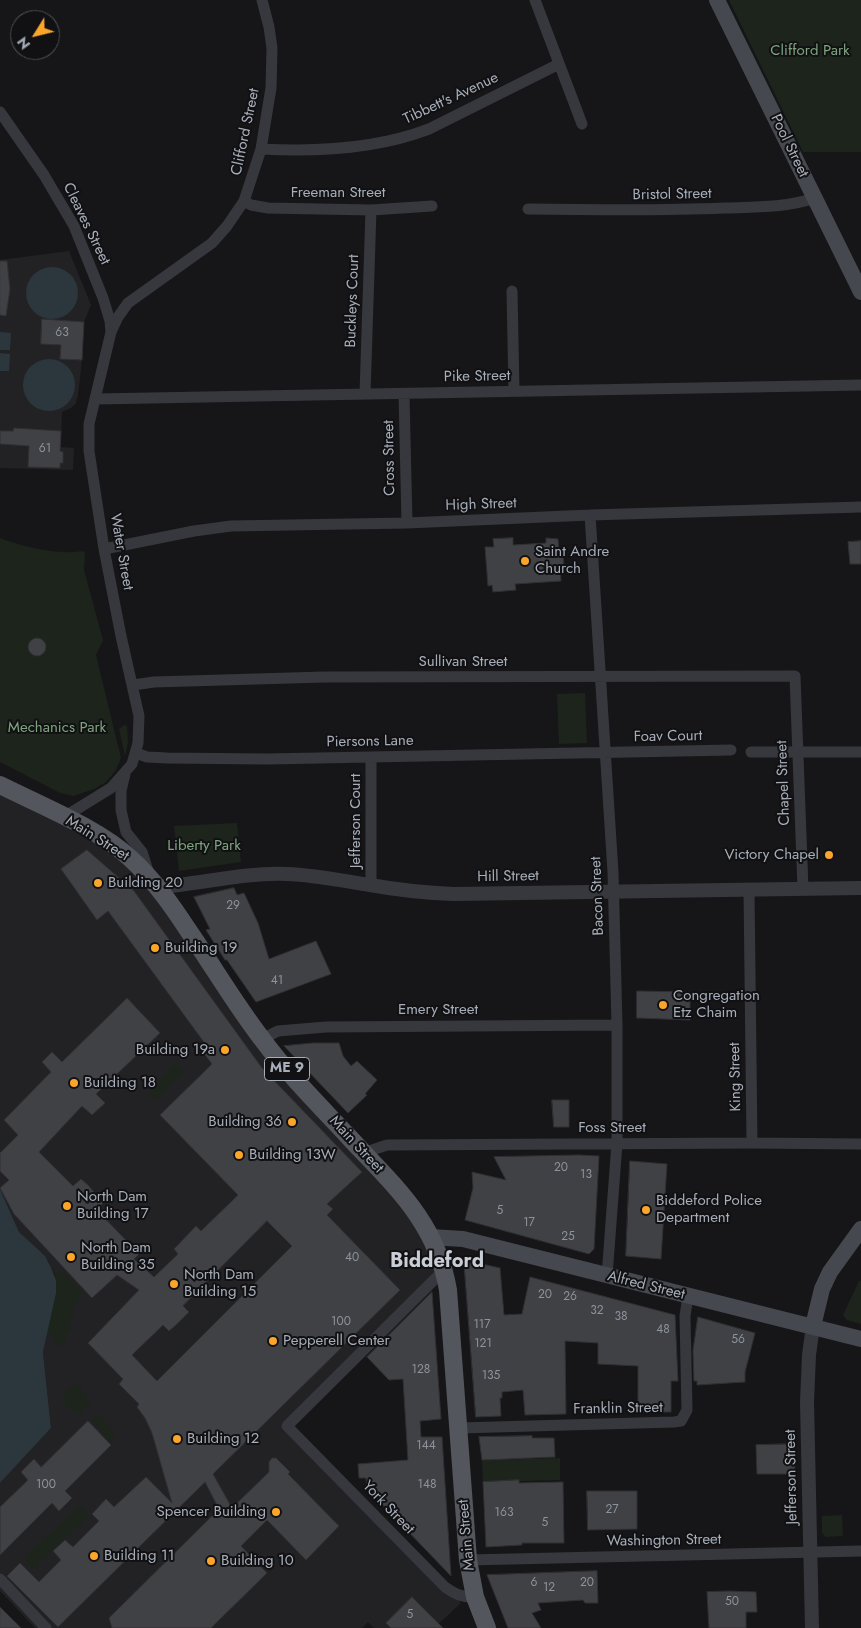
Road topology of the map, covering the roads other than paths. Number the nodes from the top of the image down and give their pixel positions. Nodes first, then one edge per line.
1 (262, 0) edge
2 (535, 0) edge
3 (717, 0) edge
4 (559, 64) junction
5 (0, 112) edge
6 (582, 124) dead end
7 (261, 148) junction
8 (814, 198) junction
9 (244, 201) junction
10 (432, 206) dead end
11 (528, 209) dead end
12 (371, 210) junction
13 (512, 291) dead end
14 (861, 292) edge
15 (111, 332) junction
16 (861, 385) edge
17 (514, 391) junction
18 (365, 394) junction
19 (404, 394) junction
20 (95, 398) junction
21 (861, 507) edge
22 (590, 515) junction
23 (407, 523) junction
24 (104, 548) junction
25 (795, 676) joint
26 (601, 677) junction
27 (132, 685) junction
28 (731, 750) dead end
29 (751, 752) dead end
30 (798, 752) junction
31 (861, 752) edge
32 (136, 753) junction
33 (605, 753) junction
34 (372, 757) junction
35 (125, 774) junction
36 (0, 785) edge
37 (64, 817) junction
38 (155, 883) junction
39 (371, 886) junction
40 (861, 888) edge
41 (802, 889) junction
42 (749, 890) junction
43 (613, 892) junction
44 (617, 1025) junction
45 (262, 1039) junction
46 (617, 1143) junction
47 (752, 1143) junction
48 (861, 1144) edge
49 (366, 1155) junction
50 (861, 1228) edge
51 (431, 1237) junction
52 (443, 1271) junction
53 (607, 1276) junction
54 (688, 1296) junction
55 (813, 1326) junction
56 (861, 1339) edge
57 (459, 1428) junction
58 (861, 1551) edge
59 (810, 1552) junction
60 (468, 1560) junction
61 (0, 1579) edge
62 (475, 1597) junction
63 (46, 1628) edge
64 (487, 1628) edge
65 (812, 1628) edge

1 - 7 street, Clifford Street
2 - 4 street
3 - 8 main road, Pool Street
4 - 6 street
4 - 7 street, Tibbett's Avenue
5 - 15 street, Cleaves Street
7 - 9 street, Clifford Street
8 - 11 street, Bristol Street
8 - 14 main road, Pool Street
9 - 12 street, Freeman Street
9 - 15 street, Clifford Street
10 - 12 street, Freeman Street
12 - 18 street, Buckleys Court
13 - 17 street
15 - 20 street, Water Street
16 - 17 street, Pike Street
17 - 19 street, Pike Street
18 - 19 street, Pike Street
18 - 20 street, Pike Street
19 - 23 street, Cross Street
20 - 24 street, Water Street
21 - 22 street, High Street
22 - 23 street, High Street
22 - 26 street, Bacon Street
23 - 24 street, High Street
24 - 27 street, Water Street
25 - 26 street, Sullivan Street
25 - 30 street, Chapel Street
26 - 27 street, Sullivan Street
26 - 33 street, Bacon Street
27 - 32 street, Water Street
28 - 33 street, Foav Court
29 - 30 street
30 - 31 street
30 - 41 street, Chapel Street
32 - 34 street, Piersons Lane
32 - 35 street, Water Street
33 - 34 street, Piersons Lane
33 - 43 street, Bacon Street
34 - 39 street, Jefferson Court
35 - 37 street
35 - 38 street
36 - 37 main road, Main Street / ME 9
37 - 38 main road, Main Street / ME 9
38 - 39 street, Hill Street
38 - 45 main road, Main Street / ME 9
39 - 43 street, Hill Street
40 - 41 street, Hill Street
41 - 42 street, Hill Street
42 - 43 street, Hill Street
42 - 47 street, King Street
43 - 44 street, Bacon Street
44 - 45 street, Emery Street
44 - 46 street, Bacon Street
45 - 49 main road, Main Street / ME 9
46 - 47 street, Foss Street
46 - 49 street, Foss Street
46 - 53 street, Bacon Street
47 - 48 street, Foss Street
49 - 51 main road, Main Street / ME 9
50 - 55 main road
51 - 52 main road, Main Street
51 - 53 main road, Alfred Street
52 - 57 main road, Main Street
52 - 62 street, York Street
53 - 54 main road, Alfred Street
54 - 55 main road, Alfred Street
54 - 57 street, Franklin Street
55 - 56 main road, Alfred Street
55 - 59 street, Jefferson Street
57 - 60 main road, Main Street
58 - 59 street, Washington Street
59 - 60 street, Washington Street
59 - 65 street, Jefferson Street
60 - 62 main road, Main Street
61 - 63 street
62 - 64 main road, Main Street

